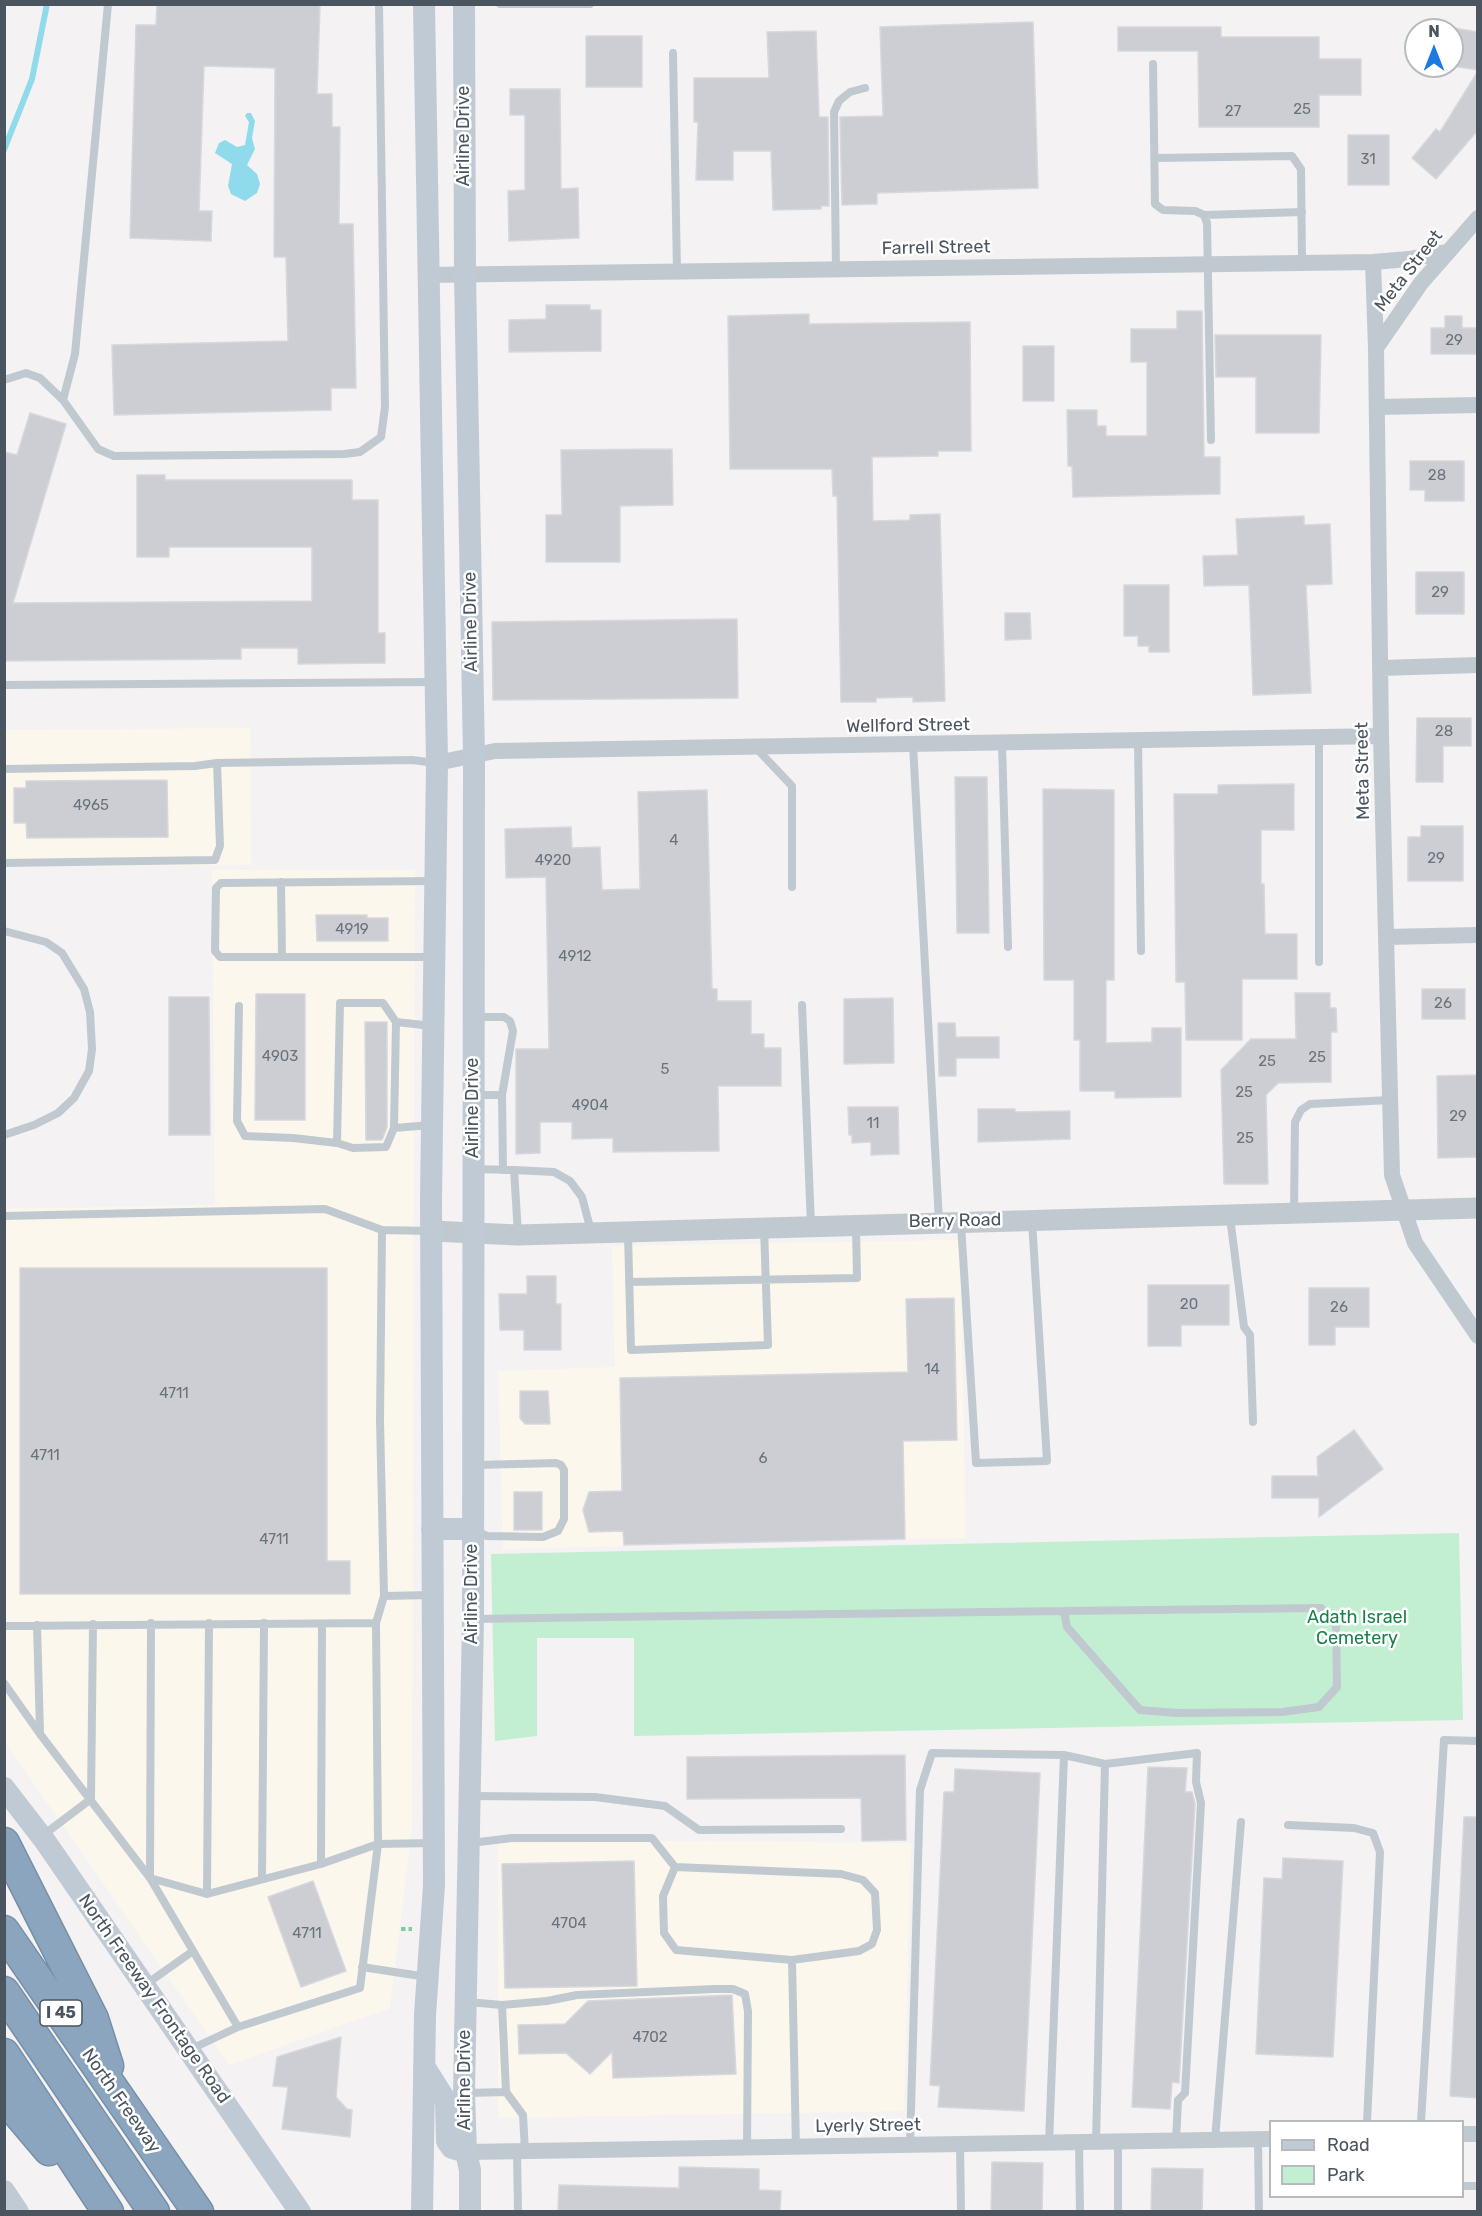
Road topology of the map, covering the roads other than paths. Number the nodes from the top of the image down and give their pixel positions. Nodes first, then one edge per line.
1 (108, 4) edge
2 (379, 4) edge
3 (424, 4) edge
4 (464, 4) edge
5 (500, 4) edge
6 (590, 4) edge
7 (518, 5) edge
8 (673, 52) dead end
9 (1153, 64) dead end
10 (865, 88) dead end
11 (1155, 158) junction
12 (1302, 212) junction
13 (1204, 215) junction
14 (1478, 218) edge
15 (1446, 252) junction
16 (1302, 262) junction
17 (1373, 262) junction
18 (1208, 264) junction
19 (836, 270) junction
20 (677, 272) junction
21 (426, 275) junction
22 (465, 275) junction
23 (1376, 348) junction
24 (4, 380) edge
25 (63, 400) junction
26 (1478, 405) edge
27 (1378, 407) junction
28 (1211, 440) dead end
29 (433, 512) junction
30 (469, 512) junction
31 (1478, 665) edge
32 (1380, 668) junction
33 (435, 681) junction
34 (4, 685) edge
35 (1381, 736) junction
36 (1320, 737) junction
37 (1138, 741) junction
38 (1002, 744) junction
39 (913, 745) junction
40 (756, 748) junction
41 (474, 756) junction
42 (217, 763) junction
43 (437, 763) junction
44 (4, 770) edge
45 (4, 863) edge
46 (434, 881) junction
47 (281, 882) junction
48 (792, 887) dead end
49 (4, 931) edge
50 (1478, 935) edge
51 (1386, 937) junction
52 (1008, 947) dead end
53 (1141, 951) dead end
54 (282, 957) junction
55 (432, 957) junction
56 (1320, 962) dead end
57 (802, 1005) dead end
58 (239, 1006) dead end
59 (472, 1017) junction
60 (396, 1022) junction
61 (433, 1026) junction
62 (473, 1095) junction
63 (502, 1095) junction
64 (1390, 1100) junction
65 (431, 1125) junction
66 (394, 1128) junction
67 (4, 1135) edge
68 (337, 1143) junction
69 (473, 1169) junction
70 (503, 1170) junction
71 (514, 1170) junction
72 (1478, 1208) edge
73 (1404, 1209) junction
74 (1294, 1211) junction
75 (1229, 1213) junction
76 (4, 1216) edge
77 (1032, 1219) junction
78 (939, 1221) junction
79 (961, 1221) junction
80 (856, 1224) junction
81 (811, 1225) junction
82 (764, 1226) junction
83 (382, 1230) junction
84 (628, 1230) junction
85 (432, 1231) junction
86 (591, 1231) junction
87 (473, 1233) junction
88 (518, 1235) junction
89 (766, 1279) junction
90 (629, 1282) junction
91 (1478, 1336) edge
92 (1253, 1422) dead end
93 (472, 1465) junction
94 (432, 1528) junction
95 (472, 1529) junction
96 (433, 1595) junction
97 (384, 1596) junction
98 (1064, 1611) junction
99 (472, 1619) junction
100 (152, 1623) junction
101 (209, 1623) junction
102 (264, 1623) junction
103 (376, 1623) junction
104 (93, 1624) junction
105 (322, 1624) junction
106 (37, 1625) junction
107 (4, 1626) edge
108 (4, 1683) edge
109 (40, 1734) junction
110 (1478, 1741) edge
111 (1064, 1755) junction
112 (1105, 1764) junction
113 (4, 1788) edge
114 (469, 1796) junction
115 (91, 1799) junction
116 (1241, 1822) dead end
117 (1288, 1825) dead end
118 (841, 1829) dead end
119 (42, 1837) junction
120 (4, 1843) edge
121 (434, 1843) junction
122 (468, 1843) junction
123 (378, 1844) junction
124 (321, 1864) junction
125 (675, 1867) junction
126 (150, 1878) junction
127 (262, 1878) junction
128 (207, 1894) junction
129 (4, 1931) edge
130 (193, 1951) junction
131 (792, 1960) junction
132 (362, 1967) junction
133 (428, 1977) junction
134 (144, 1986) junction
135 (4, 1992) edge
136 (465, 2002) junction
137 (502, 2005) junction
138 (238, 2027) junction
139 (189, 2050) junction
140 (4, 2054) edge
141 (424, 2066) junction
142 (464, 2092) junction
143 (506, 2092) junction
144 (117, 2095) junction
145 (4, 2097) edge
146 (1368, 2120) edge
147 (1421, 2120) edge
148 (1215, 2140) junction
149 (1264, 2140) edge
150 (1176, 2141) junction
151 (1087, 2142) junction
152 (1118, 2142) junction
153 (1049, 2143) junction
154 (910, 2145) junction
155 (960, 2145) junction
156 (796, 2147) junction
157 (747, 2148) junction
158 (521, 2151) junction
159 (466, 2152) junction
160 (4, 2191) edge
161 (420, 2208) edge
162 (18, 2211) edge
163 (99, 2211) edge
164 (108, 2211) edge
165 (154, 2211) edge
166 (198, 2211) edge
167 (300, 2211) edge
168 (470, 2211) edge
169 (518, 2211) edge
170 (960, 2211) edge
171 (1080, 2211) edge
172 (1119, 2211) edge
173 (1259, 2211) edge

1 - 25 lane
2 - 25 lane
3 - 21 main road, Airline Drive
4 - 22 main road, Airline Drive
5 - 7 lane
6 - 7 lane
8 - 20 lane
9 - 11 lane
10 - 19 lane
11 - 12 lane
11 - 13 lane
12 - 13 lane
12 - 16 lane
13 - 18 lane
14 - 15 street, Meta Street
15 - 17 street, Farrell Street
15 - 23 street, Meta Street
16 - 17 street, Farrell Street
16 - 18 street, Farrell Street
17 - 23 street
18 - 19 street, Farrell Street
18 - 28 lane
19 - 20 street, Farrell Street
20 - 22 street, Farrell Street
21 - 22 street, Farrell Street
21 - 29 main road, Airline Drive
22 - 30 main road, Airline Drive
23 - 27 street, Meta Street
24 - 25 lane
26 - 27 street
27 - 32 street, Meta Street
29 - 30 main road
29 - 33 main road, Airline Drive
30 - 41 main road, Airline Drive
31 - 32 street
32 - 35 street, Meta Street
33 - 34 lane
33 - 43 main road, Airline Drive
35 - 36 street, Wellford Street
35 - 51 street, Meta Street
36 - 37 street, Wellford Street
36 - 56 lane
37 - 38 street, Wellford Street
37 - 53 lane
38 - 39 street, Wellford Street
38 - 52 lane
39 - 40 street, Wellford Street
39 - 78 lane
40 - 41 street, Wellford Street
40 - 48 lane
41 - 43 street, Wellford Street
41 - 59 main road, Airline Drive
42 - 43 lane
42 - 44 lane
42 - 45 lane
43 - 46 main road, Airline Drive
46 - 47 lane
46 - 55 main road, Airline Drive
47 - 54 lane
47 - 54 lane
49 - 67 lane
50 - 51 street
51 - 64 street, Meta Street
54 - 55 lane
55 - 61 main road, Airline Drive
57 - 81 lane
58 - 68 lane
59 - 62 main road, Airline Drive
59 - 63 lane
60 - 61 lane
60 - 66 lane
60 - 68 lane
61 - 65 main road, Airline Drive
62 - 63 lane
62 - 69 main road, Airline Drive
63 - 70 lane
64 - 73 street, Meta Street
64 - 74 lane
65 - 66 lane
65 - 85 main road, Airline Drive
66 - 68 lane
69 - 70 lane
69 - 87 main road, Airline Drive
70 - 71 lane
71 - 86 lane
71 - 88 lane
72 - 73 street, Berry Road
73 - 74 street, Berry Road
73 - 91 street, Meta Street
74 - 75 street, Berry Road
75 - 77 street, Berry Road
75 - 92 lane
76 - 83 lane
77 - 79 street, Berry Road
77 - 79 lane
78 - 79 street, Berry Road
78 - 80 street, Berry Road
80 - 81 street, Berry Road
80 - 89 lane
81 - 82 street, Berry Road
82 - 84 street, Berry Road
82 - 89 lane
83 - 85 lane
83 - 97 lane
84 - 86 street, Berry Road
84 - 90 lane
85 - 87 street, Berry Road
85 - 94 main road, Airline Drive
86 - 88 street, Berry Road
87 - 88 street, Berry Road
87 - 93 main road, Airline Drive
89 - 90 lane
89 - 90 lane
93 - 95 main road, Airline Drive
93 - 95 lane
94 - 95 main road
94 - 96 main road, Airline Drive
95 - 99 main road, Airline Drive
96 - 97 lane
96 - 121 main road, Airline Drive
97 - 103 lane
98 - 98 lane
98 - 99 lane
99 - 114 main road, Airline Drive
100 - 101 lane
100 - 104 lane
100 - 126 lane
101 - 102 lane
101 - 128 lane
102 - 105 lane
102 - 127 lane
103 - 105 lane
103 - 123 lane
104 - 106 lane
104 - 115 lane
105 - 124 lane
106 - 107 lane
106 - 109 lane
108 - 109 lane
109 - 115 lane
110 - 147 lane
111 - 112 lane
111 - 153 lane
111 - 154 lane
112 - 150 lane
112 - 151 lane
113 - 119 main road, North Freeway Frontage Road
114 - 118 lane
114 - 122 main road, Airline Drive
115 - 119 lane
115 - 126 lane
116 - 148 lane
117 - 146 lane
119 - 134 main road, North Freeway Frontage Road
120 - 144 highway
121 - 122 main road
121 - 123 lane
121 - 133 main road, Airline Drive
122 - 125 lane
122 - 136 main road, Airline Drive
123 - 124 lane
123 - 132 lane
124 - 127 lane
125 - 131 lane
125 - 131 lane
126 - 128 lane
126 - 130 lane
127 - 128 lane
129 - 144 highway, North Freeway / I 45
130 - 134 lane
130 - 138 lane
131 - 156 lane
132 - 133 lane
132 - 138 lane
133 - 141 main road, Airline Drive
134 - 139 main road, North Freeway Frontage Road
135 - 165 highway, North Freeway
136 - 137 lane
136 - 142 main road, Airline Drive
137 - 143 lane
137 - 157 lane
138 - 139 lane
139 - 167 main road, North Freeway Frontage Road
140 - 164 highway
141 - 159 main road
141 - 161 main road, Airline Drive
142 - 143 lane
142 - 159 main road, Airline Drive
143 - 158 lane
144 - 166 highway, North Freeway / I 45
145 - 163 highway
148 - 149 street, Lyerly Street
148 - 150 street, Lyerly Street
149 - 173 lane
150 - 152 street, Lyerly Street
151 - 152 street, Lyerly Street
151 - 153 street, Lyerly Street
151 - 171 lane
152 - 172 lane
153 - 155 street, Lyerly Street
154 - 155 street, Lyerly Street
154 - 156 street, Lyerly Street
155 - 170 lane
156 - 157 street, Lyerly Street
157 - 158 street, Lyerly Street
158 - 159 street, Lyerly Street
158 - 169 lane
159 - 168 main road, Airline Drive
160 - 162 main road

